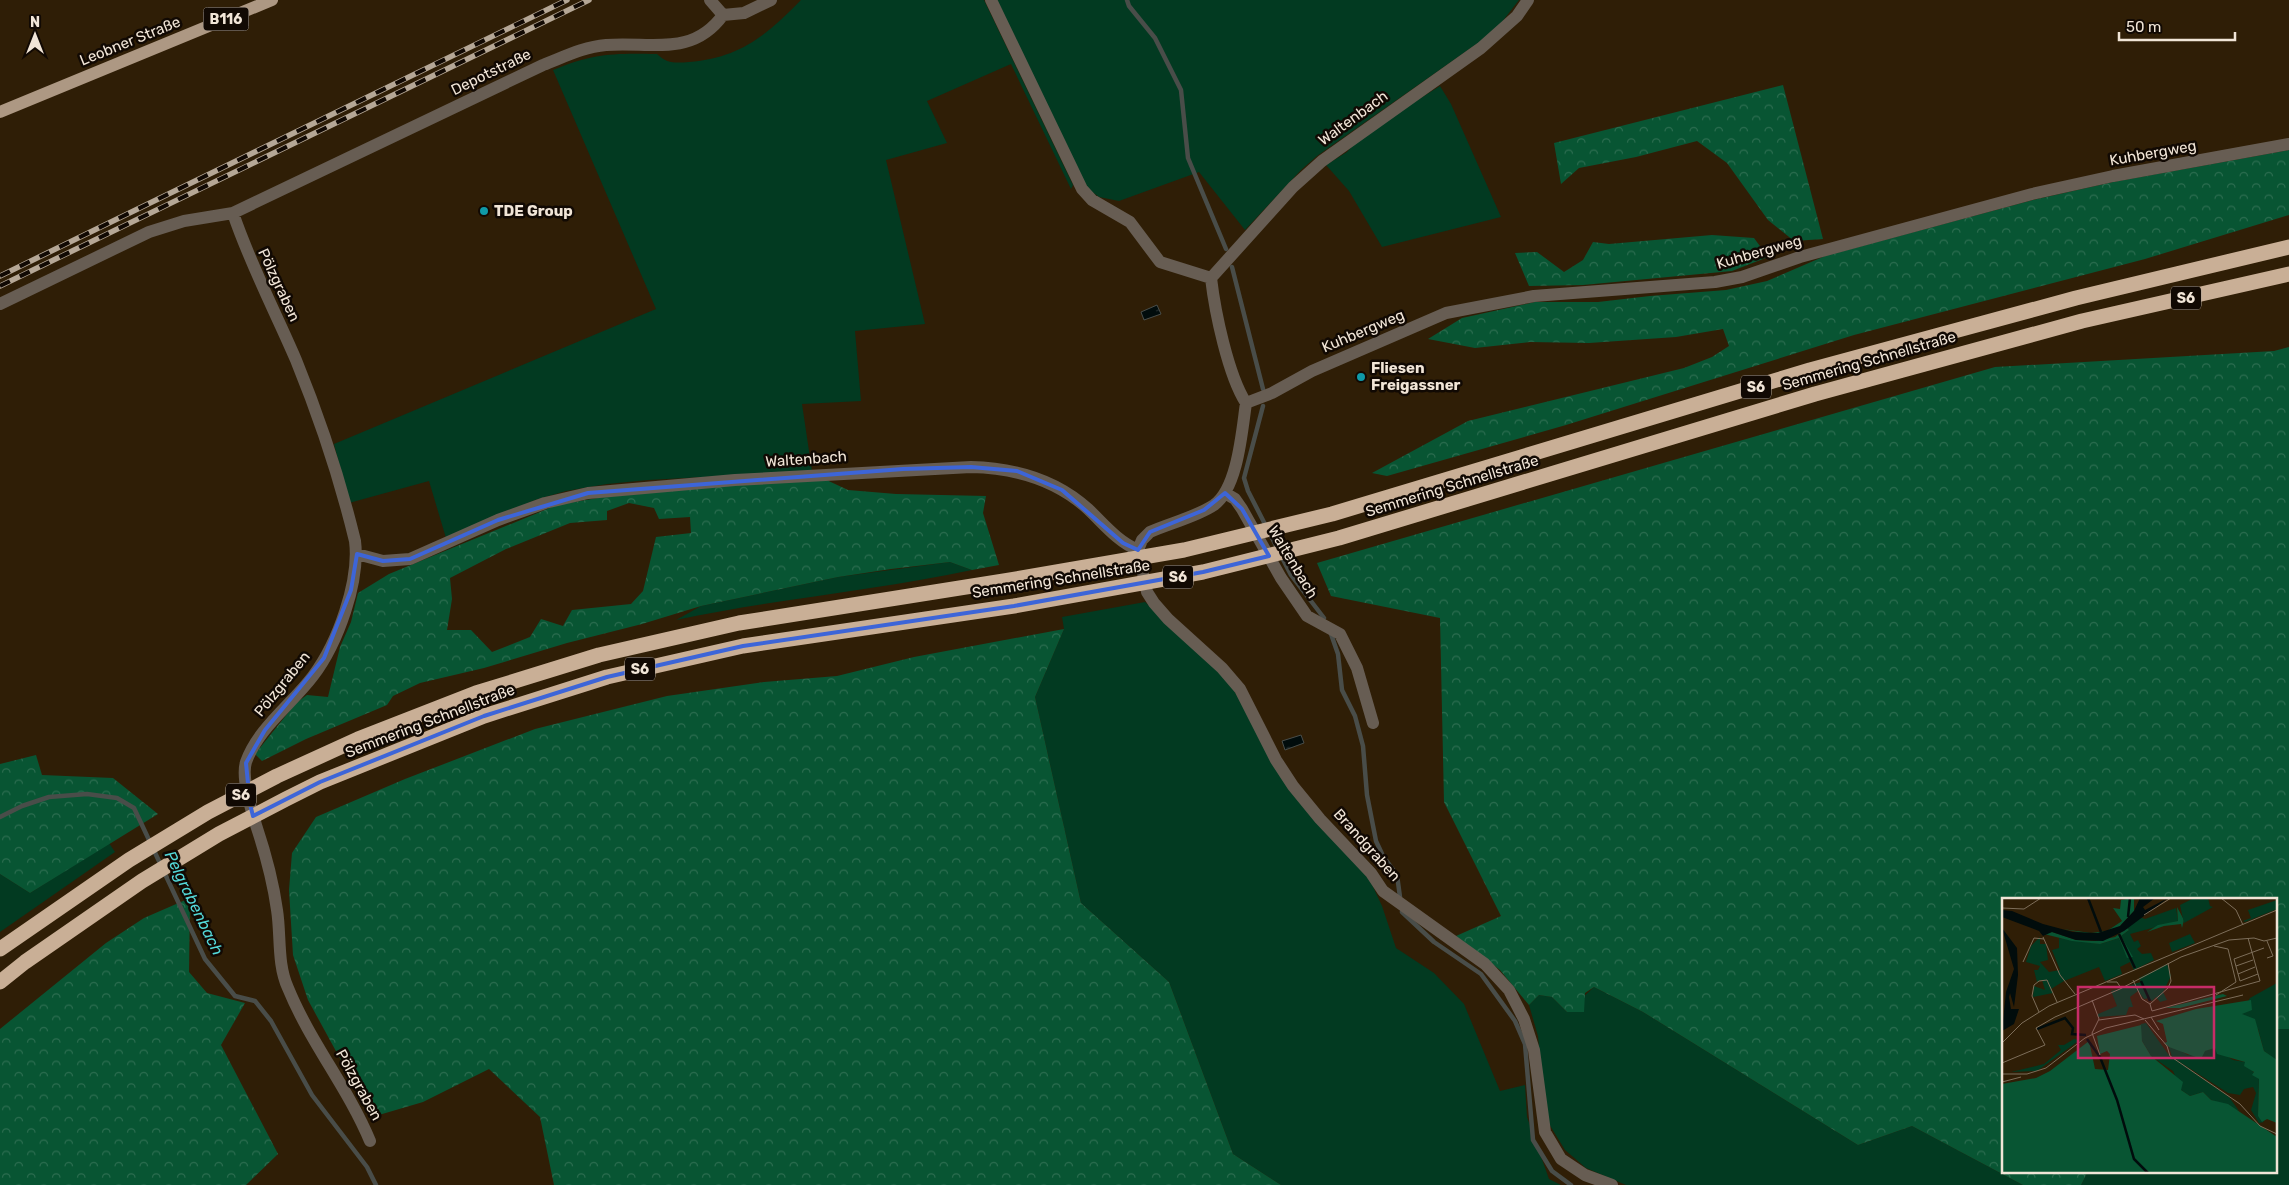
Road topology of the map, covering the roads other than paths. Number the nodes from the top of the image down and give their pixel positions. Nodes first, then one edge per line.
1 (272, 0) edge
2 (710, 0) edge
3 (770, 0) edge
4 (991, 0) edge
5 (1528, 0) edge
6 (723, 15) junction
7 (0, 112) edge
8 (2289, 144) edge
9 (233, 214) junction
10 (2289, 247) edge
11 (2289, 274) edge
12 (1211, 278) junction
13 (0, 304) edge
14 (1246, 403) junction
15 (1225, 494) junction
16 (1138, 550) junction
17 (357, 554) junction
18 (1373, 723) dead end
19 (0, 949) edge
20 (0, 982) edge
21 (370, 1142) dead end
22 (1612, 1185) edge

1 - 7 main road, Leobner Straße / B116
2 - 6 street
3 - 6 street
4 - 12 street
5 - 12 street, Waltenbach
6 - 9 street, Depotstraße
8 - 14 street, Kuhbergweg
9 - 13 street, Depotstraße
9 - 17 street, Pölzgraben
10 - 19 highway, Semmering Schnellstraße / S6
11 - 20 highway, Semmering Schnellstraße / S6
12 - 14 street
14 - 15 street
15 - 16 street
15 - 18 street, Waltenbach
16 - 17 street, Waltenbach
16 - 22 street, Brandgraben
17 - 21 street, Pölzgraben

